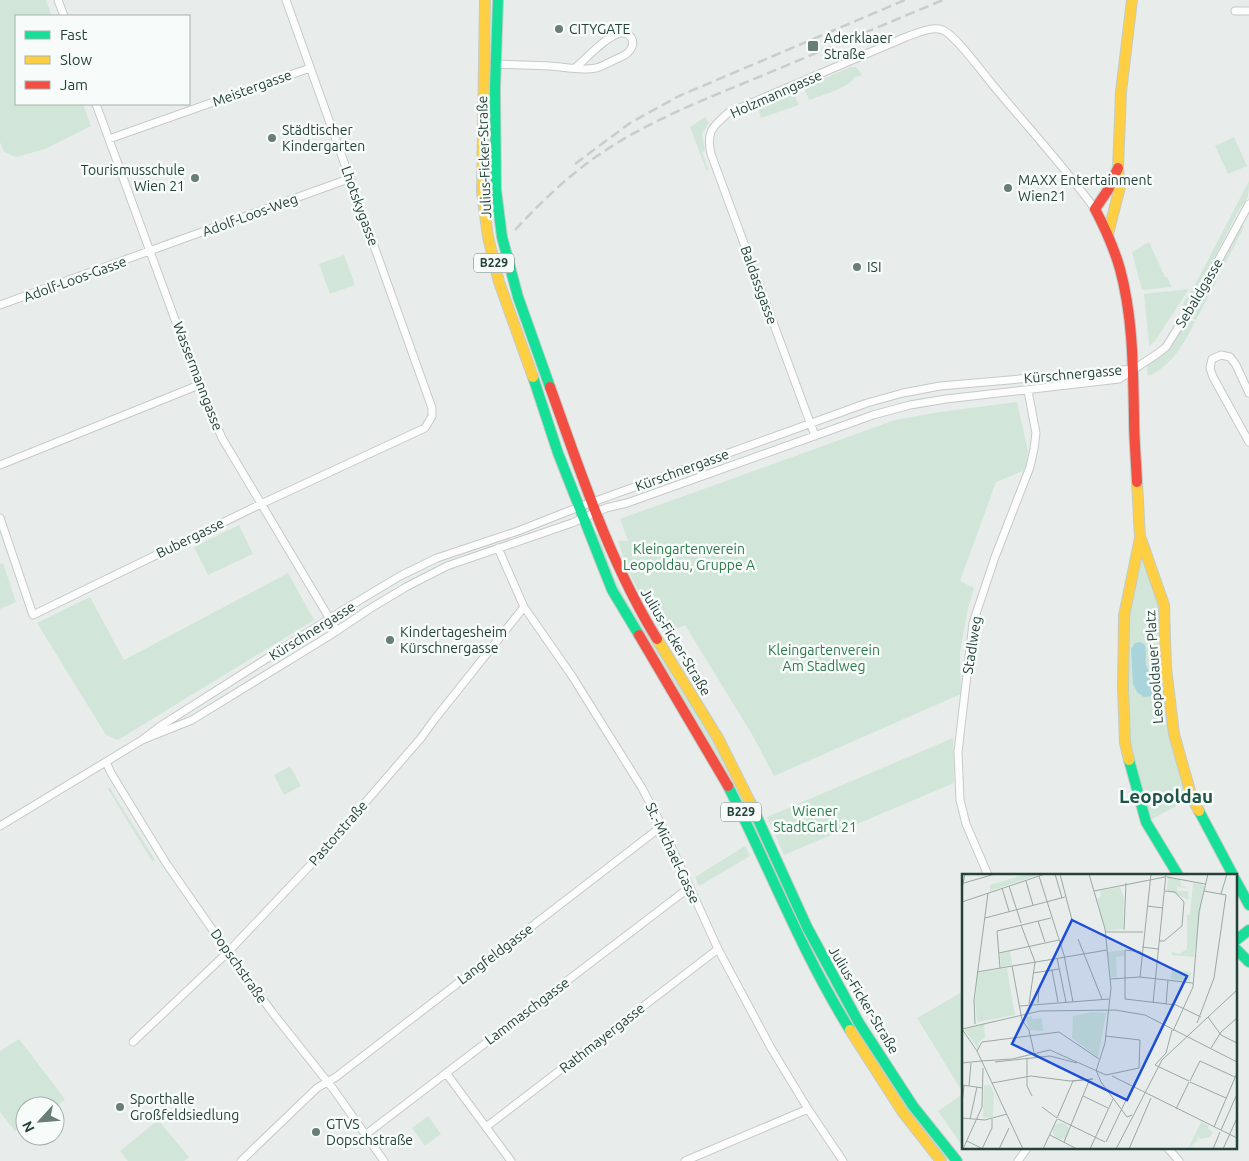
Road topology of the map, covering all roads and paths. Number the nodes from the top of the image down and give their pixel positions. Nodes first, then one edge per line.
1 (58, 0) edge
2 (286, 0) edge
3 (485, 0) edge
4 (498, 0) edge
5 (1132, 0) edge
6 (1235, 11) dead end
7 (1249, 11) edge
8 (64, 15) edge
9 (484, 64) junction
10 (495, 64) junction
11 (310, 68) junction
12 (575, 68) junction
13 (96, 105) edge
14 (710, 132) joint
15 (109, 139) junction
16 (1118, 168) junction
17 (351, 178) junction
18 (1117, 199) junction
19 (1249, 204) edge
20 (1096, 210) junction
21 (1108, 234) junction
22 (150, 252) junction
23 (0, 305) edge
24 (1134, 369) junction
25 (1247, 384) edge
26 (199, 386) junction
27 (1028, 391) junction
28 (1249, 392) edge
29 (433, 413) joint
30 (810, 424) junction
31 (815, 436) junction
32 (1249, 442) edge
33 (0, 465) edge
34 (261, 504) junction
35 (579, 507) junction
36 (594, 507) junction
37 (0, 518) edge
38 (584, 519) junction
39 (1140, 538) junction
40 (498, 548) junction
41 (524, 607) junction
42 (329, 619) junction
43 (337, 631) junction
44 (142, 740) junction
45 (106, 762) junction
46 (0, 826) edge
47 (662, 826) junction
48 (988, 874) edge
49 (1177, 874) edge
50 (1232, 874) edge
51 (1236, 881) edge
52 (690, 887) junction
53 (1249, 905) edge
54 (1249, 930) edge
55 (1236, 940) edge
56 (718, 949) junction
57 (1236, 949) edge
58 (228, 952) junction
59 (1249, 962) edge
60 (133, 1042) dead end
61 (446, 1073) junction
62 (327, 1082) junction
63 (808, 1109) junction
64 (486, 1127) junction
65 (365, 1135) junction
66 (1027, 1148) edge
67 (1168, 1148) edge
68 (241, 1161) edge
69 (384, 1161) edge
70 (511, 1161) edge
71 (685, 1161) edge
72 (843, 1161) edge
73 (941, 1161) edge
74 (957, 1161) edge
75 (1018, 1161) edge
76 (1179, 1161) edge

1 - 8 street
2 - 11 street, Lhotskygasse
3 - 9 main road, Julius-Ficker-Straße / B229
4 - 10 main road, Julius-Ficker-Straße / B229
5 - 16 main road
6 - 7 street
9 - 10 main road
9 - 35 main road, Julius-Ficker-Straße / B229
10 - 12 street
10 - 36 main road, Julius-Ficker-Straße / B229
11 - 15 street, Meistergasse
11 - 17 street, Lhotskygasse
12 - 12 street
13 - 15 street, Wassermanngasse
14 - 20 street, Holzmanngasse
14 - 30 street, Baldassgasse
15 - 22 street, Wassermanngasse
16 - 18 main road
16 - 20 main road
17 - 22 street, Adolf-Loos-Weg
17 - 29 street, Lhotskygasse
18 - 20 main road
18 - 21 main road
19 - 24 street, Sebaldgasse
20 - 21 main road
21 - 24 main road
22 - 23 street, Adolf-Loos-Gasse
22 - 26 street, Wassermanngasse
24 - 27 street, Kürschnergasse
24 - 30 street, Kürschnergasse
24 - 39 main road, Leopoldauer Platz
25 - 28 street
25 - 32 street
26 - 33 street
26 - 34 street, Wassermanngasse
27 - 31 street, Kürschnergasse
27 - 48 street, Stadlweg
29 - 34 street, Bubergasse
30 - 31 street, Baldassgasse
30 - 36 street, Kürschnergasse
31 - 36 street, Kürschnergasse
34 - 37 street, Bubergasse
34 - 42 street, Wassermanngasse
35 - 36 street, Kürschnergasse
35 - 38 main road, Julius-Ficker-Straße / B229
35 - 42 street, Kürschnergasse
36 - 38 street, Kürschnergasse
36 - 74 main road, Julius-Ficker-Straße / B229
38 - 40 street, Kürschnergasse
38 - 73 main road, Julius-Ficker-Straße / B229
39 - 49 main road, Leopoldauer Platz
39 - 50 main road, Leopoldauer Platz
40 - 41 street, St.-Michael-Gasse
40 - 43 street, Kürschnergasse
41 - 47 street, St.-Michael-Gasse
41 - 58 street, Pastorstraße
42 - 43 street, Wassermanngasse
42 - 44 street, Kürschnergasse
43 - 44 street, Kürschnergasse
44 - 45 street, Kürschnergasse
45 - 46 street, Kürschnergasse
45 - 58 street, Dopschstraße
47 - 52 street, St.-Michael-Gasse
47 - 62 street, Langfeldgasse
51 - 53 main road
52 - 56 street, St.-Michael-Gasse
52 - 61 street, Lammaschgasse
54 - 55 main road
56 - 63 street, St.-Michael-Gasse
56 - 64 street, Rathmayergasse
57 - 59 main road
58 - 60 street, Pastorstraße
58 - 62 street, Dopschstraße
61 - 64 street
61 - 65 street, Lammaschgasse
62 - 65 street, Dopschstraße
62 - 68 street, Langfeldgasse
63 - 71 street
63 - 72 street, St.-Michael-Gasse
64 - 70 street
65 - 69 street, Dopschstraße
66 - 75 street
67 - 76 street

